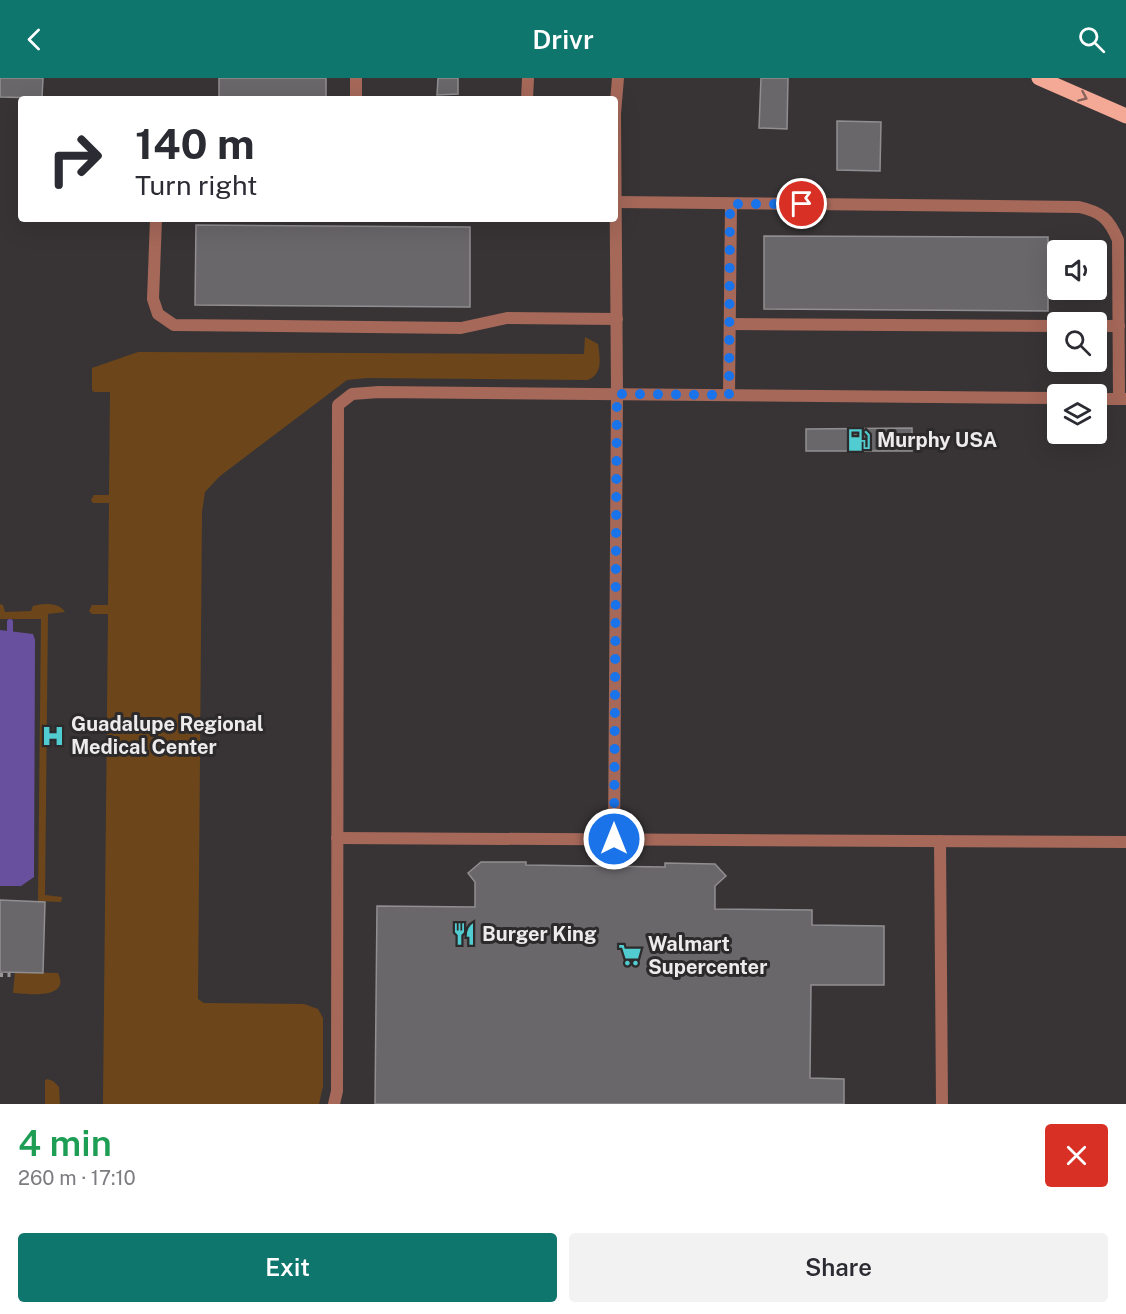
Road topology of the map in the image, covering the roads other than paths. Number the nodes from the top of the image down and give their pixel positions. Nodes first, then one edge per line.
1 (356, 78) edge
2 (528, 78) edge
3 (618, 78) edge
4 (1039, 78) edge
5 (356, 96) edge
6 (527, 96) edge
7 (616, 96) edge
8 (1126, 116) edge
9 (618, 202) edge
10 (730, 204) junction
11 (156, 222) edge
12 (616, 222) edge
13 (616, 319) junction
14 (730, 324) junction
15 (1047, 326) edge
16 (1107, 326) edge
17 (1119, 326) junction
18 (617, 394) junction
19 (729, 395) junction
20 (1047, 398) edge
21 (1122, 399) edge
22 (337, 838) junction
23 (614, 839) junction
24 (940, 841) junction
25 (1126, 842) edge
26 (334, 1104) edge
27 (942, 1104) edge

1 - 5 lane
2 - 6 lane
3 - 7 lane
4 -> 8 main road
9 - 10 lane
10 - 14 lane
10 - 17 lane
11 - 13 lane
12 - 13 lane
13 - 18 lane
14 - 15 lane
14 - 19 lane
16 - 17 lane
17 - 21 lane
18 - 19 lane
18 - 22 lane
18 - 23 lane
19 - 20 lane
22 - 23 lane
22 - 26 lane
23 - 24 lane
24 - 25 lane
24 - 27 lane

